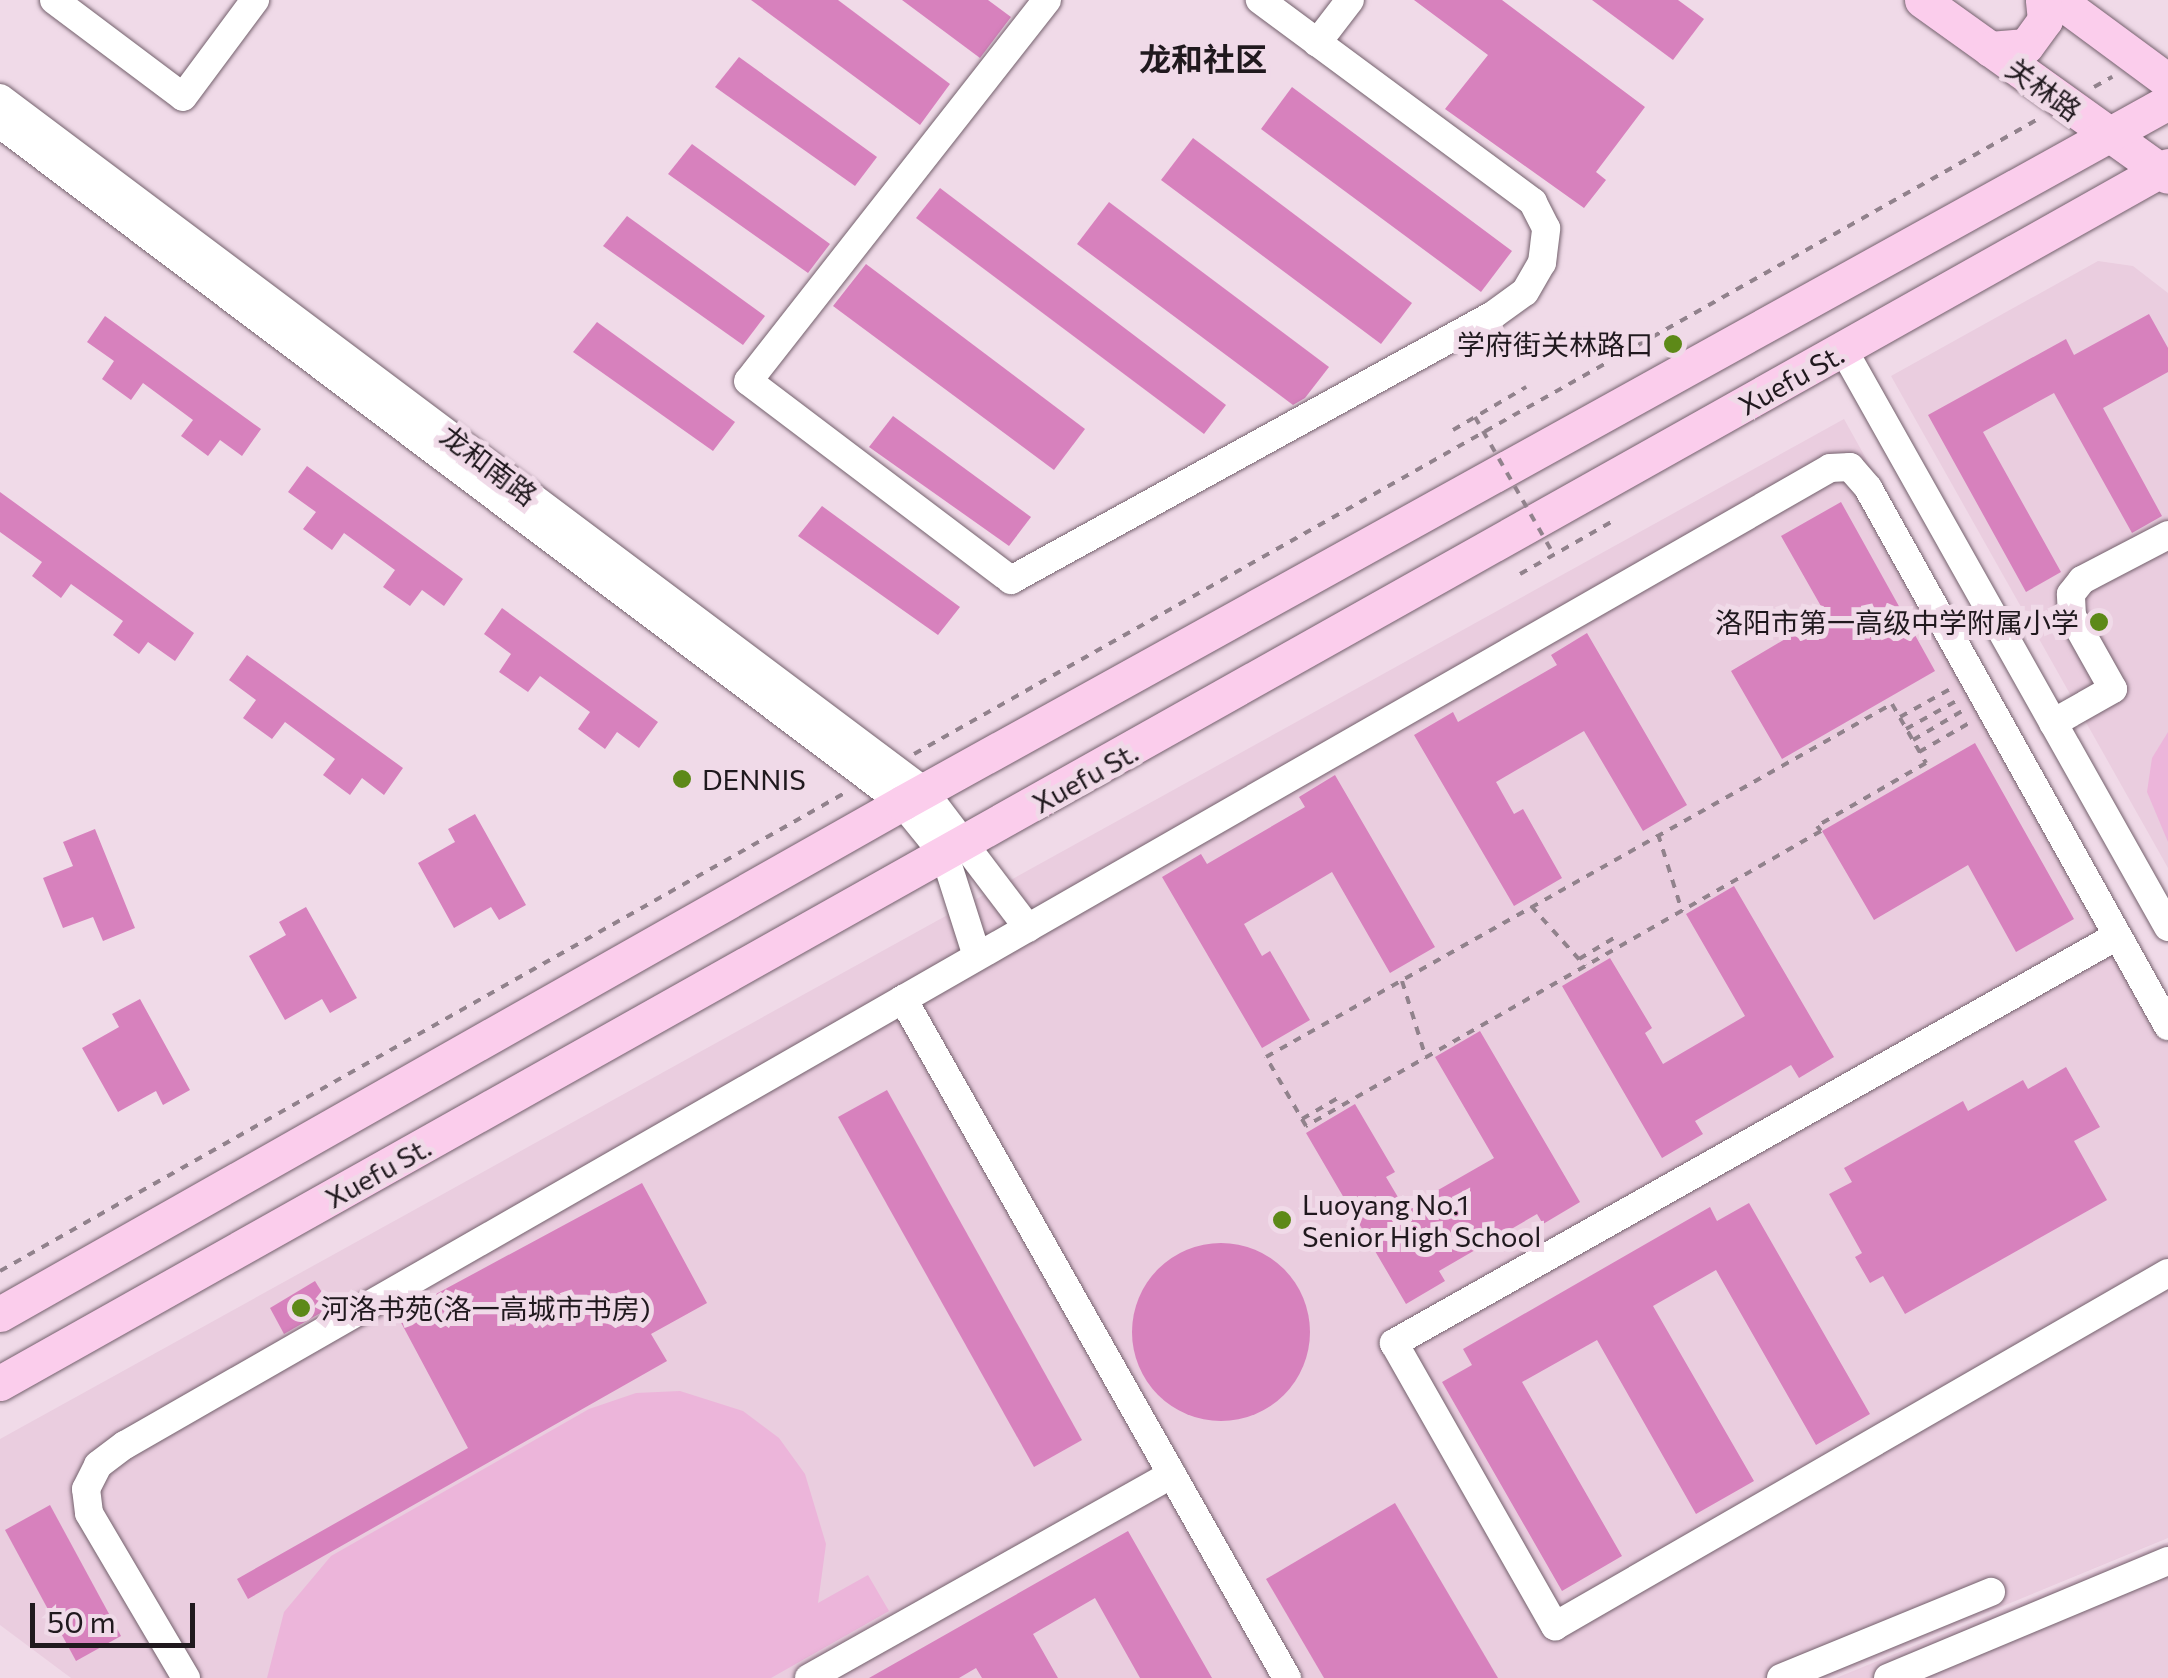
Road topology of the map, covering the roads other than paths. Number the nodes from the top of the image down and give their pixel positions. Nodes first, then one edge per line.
1 (54, 0) edge
2 (1047, 0) edge
3 (1260, 0) edge
4 (1350, 0) edge
5 (1922, 0) edge
6 (2043, 0) edge
7 (2058, 0) edge
8 (242, 4) edge
9 (1317, 42) junction
10 (1990, 50) junction
11 (2154, 71) edge
12 (0, 98) edge
13 (2168, 102) edge
14 (0, 124) edge
15 (2106, 134) junction
16 (2165, 171) edge
17 (1843, 349) junction
18 (2168, 535) edge
19 (2053, 722) junction
20 (881, 773) junction
21 (913, 797) junction
22 (957, 849) junction
23 (2168, 927) edge
24 (1028, 928) junction
25 (2118, 936) junction
26 (977, 956) junction
27 (903, 999) junction
28 (2168, 1026) edge
29 (2168, 1273) edge
30 (0, 1314) edge
31 (0, 1383) edge
32 (1172, 1474) junction
33 (2168, 1561) edge
34 (1991, 1592) dead end
35 (186, 1678) edge
36 (809, 1678) edge
37 (1287, 1678) edge
38 (1781, 1678) edge
39 (1888, 1678) edge

1 - 8 street
2 - 9 street
3 - 9 street
4 - 9 street
5 - 10 main road, 关林路
6 - 10 main road
7 - 11 main road
10 - 15 main road, 关林路
12 - 20 street, 龙和南路
13 - 15 main road
14 - 20 street, 龙和南路
15 - 16 main road, 关林路
15 - 21 main road
16 - 17 main road, Xuefu St.
17 - 19 street
17 - 22 main road, Xuefu St.
18 - 19 street
19 - 23 street
20 - 21 street, 龙和南路
21 - 22 street, 龙和南路
21 - 30 main road
22 - 24 street, 龙和南路
22 - 26 street
22 - 31 main road, Xuefu St.
24 - 25 street
24 - 26 street
25 - 28 street
25 - 29 street
26 - 27 street
27 - 32 street
27 - 35 street
32 - 36 street
32 - 37 street
33 - 39 street
34 - 38 street

